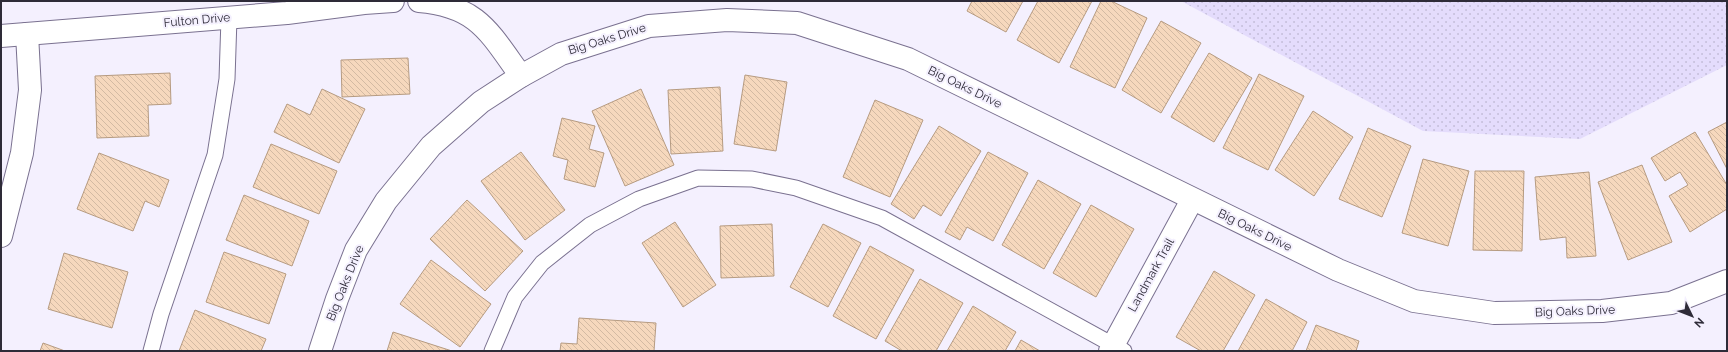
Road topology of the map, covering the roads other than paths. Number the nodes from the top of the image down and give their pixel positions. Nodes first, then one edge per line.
1 (392, 1) edge
2 (419, 1) edge
3 (229, 18) junction
4 (27, 34) junction
5 (1, 36) edge
6 (521, 76) junction
7 (1192, 200) junction
8 (1, 236) edge
9 (1727, 281) edge
10 (1116, 349) edge
11 (151, 351) edge
12 (320, 351) edge
13 (492, 351) edge

1 - 3 street, Fulton Drive
2 - 6 street
3 - 4 street, Fulton Drive
3 - 11 lane
4 - 5 street, Fulton Drive
4 - 8 street
6 - 7 street, Big Oaks Drive
6 - 12 street, Big Oaks Drive
7 - 9 street, Big Oaks Drive
7 - 10 street, Landmark Trail
10 - 13 lane

